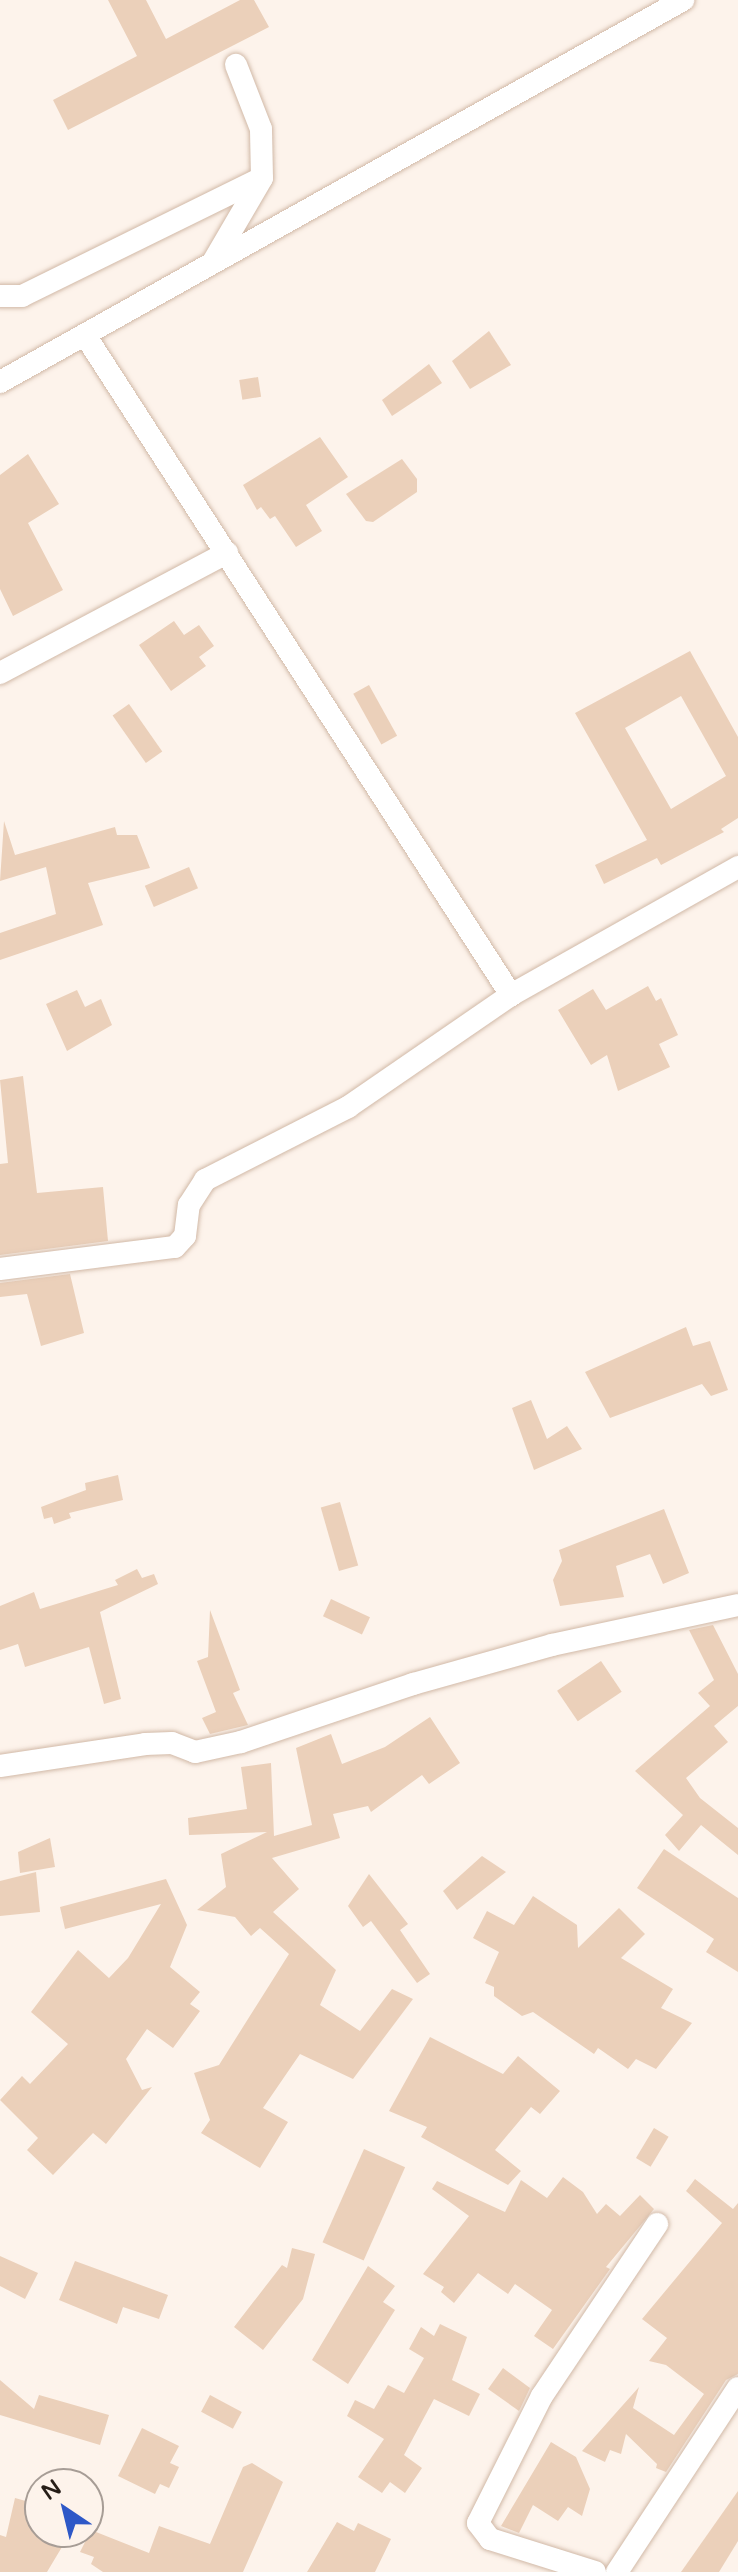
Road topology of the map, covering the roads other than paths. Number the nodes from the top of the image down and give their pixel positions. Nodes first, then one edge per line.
1 (683, 0) edge
2 (236, 65) dead end
3 (262, 178) junction
4 (212, 263) junction
5 (0, 296) edge
6 (85, 335) junction
7 (0, 382) edge
8 (227, 553) junction
9 (0, 673) edge
10 (738, 867) edge
11 (511, 995) junction
12 (0, 1269) edge
13 (738, 1605) edge
14 (0, 1766) edge
15 (657, 2224) dead end
16 (738, 2388) edge
17 (595, 2572) edge
18 (617, 2572) edge

1 - 4 street
2 - 3 street
3 - 4 street
3 - 5 street
4 - 6 street
6 - 7 street
6 - 8 street
8 - 9 street
8 - 11 street
10 - 11 street
11 - 12 street
13 - 14 street
15 - 17 street
16 - 18 street

